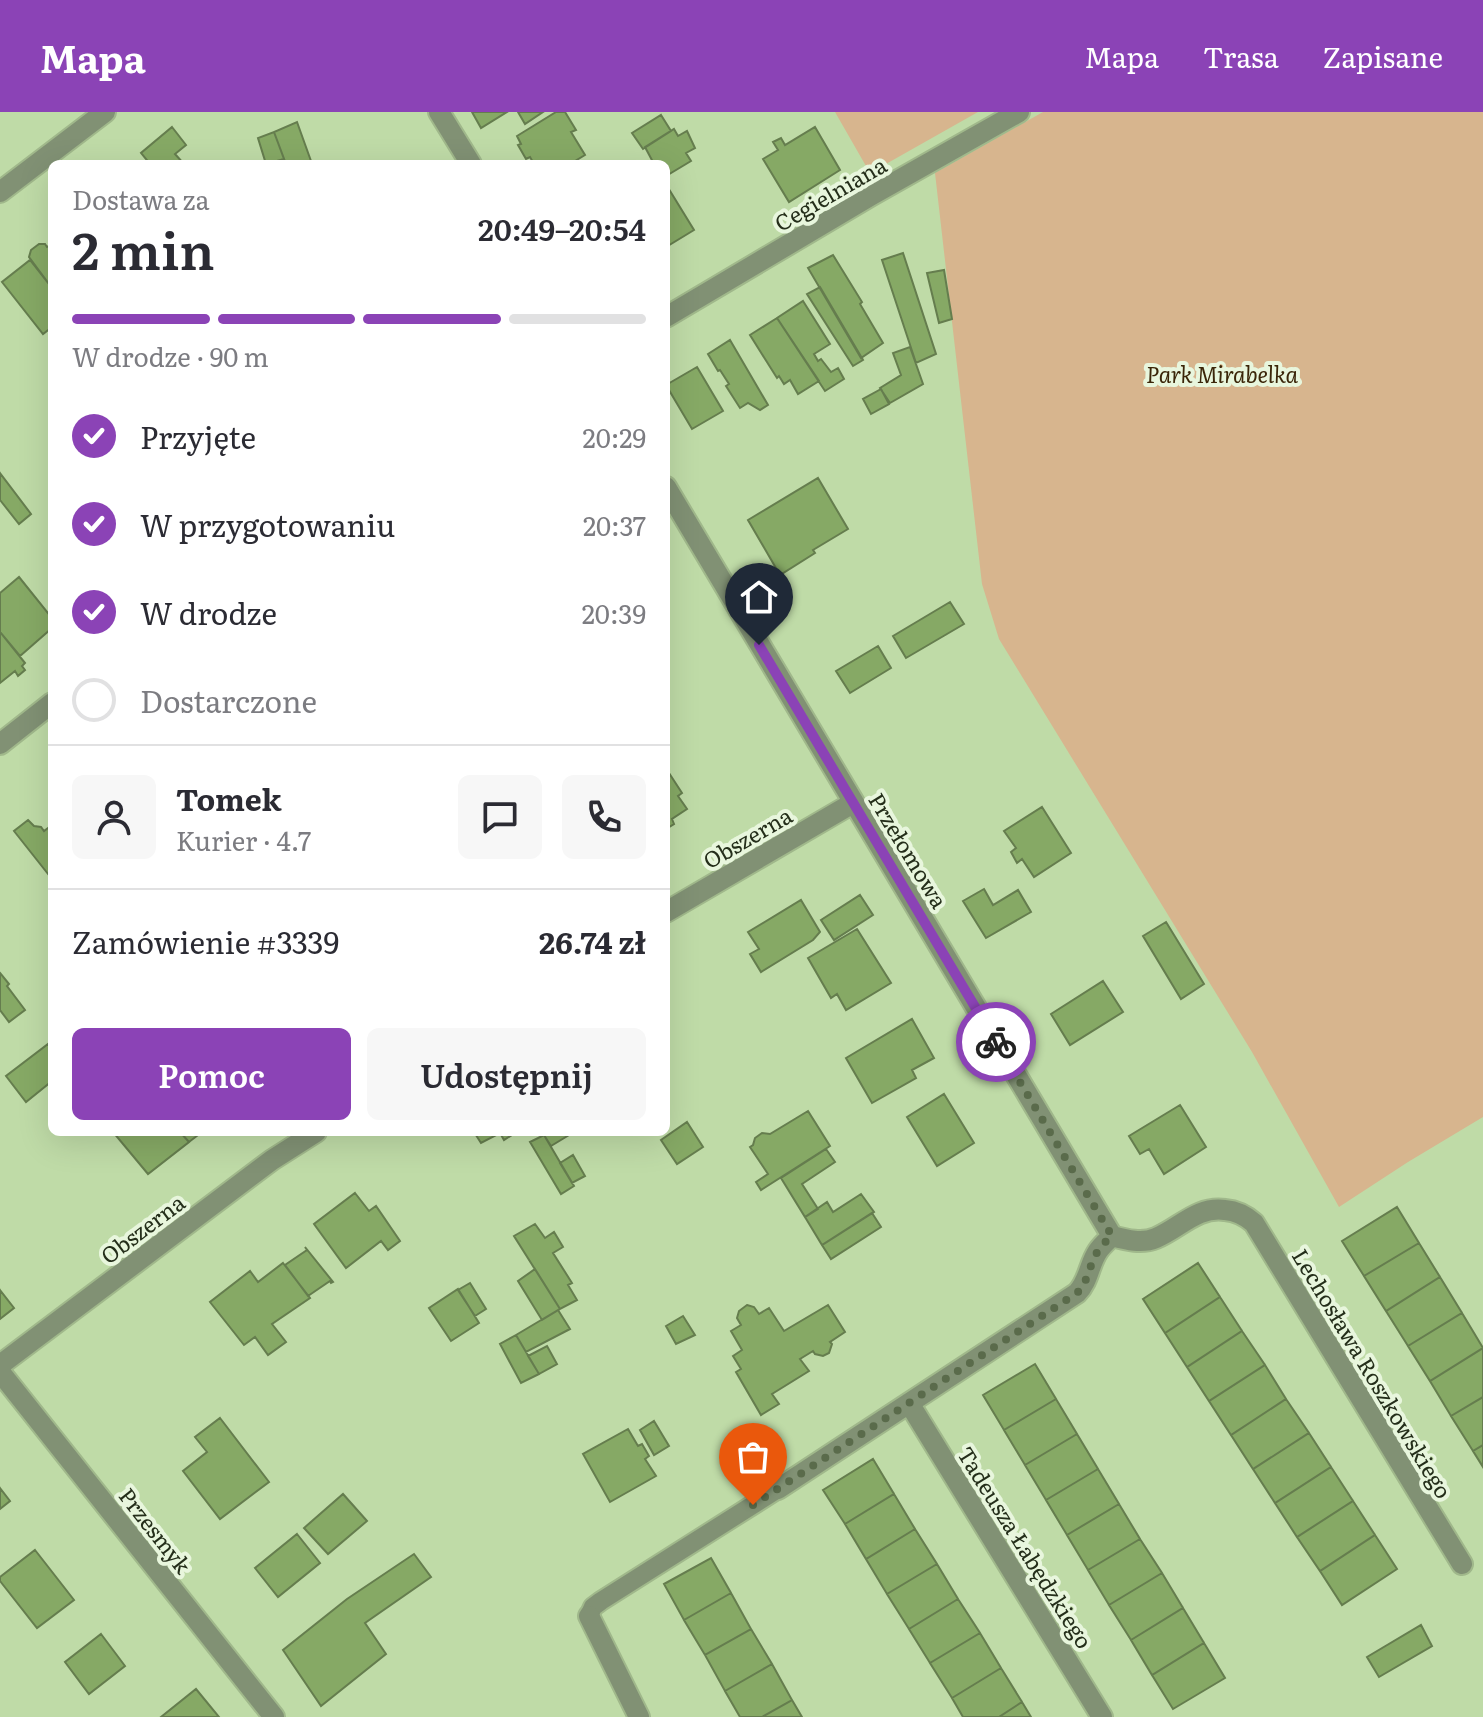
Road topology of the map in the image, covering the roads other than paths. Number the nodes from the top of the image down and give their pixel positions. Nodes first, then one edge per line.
1 (105, 112) edge
2 (439, 112) edge
3 (1019, 112) edge
4 (469, 160) edge
5 (0, 192) edge
6 (670, 315) edge
7 (670, 494) edge
8 (48, 706) edge
9 (0, 744) edge
10 (853, 803) junction
11 (670, 910) edge
12 (310, 1136) edge
13 (1112, 1236) junction
14 (0, 1365) edge
15 (0, 1372) edge
16 (909, 1403) junction
17 (778, 1489) joint
18 (1462, 1564) dead end
19 (589, 1616) joint
20 (274, 1717) edge
21 (639, 1717) edge
22 (1102, 1717) edge

1 - 5 street
2 - 4 street
3 - 6 street, Cegielniana
7 - 10 street, Przełomowa
8 - 9 street
10 - 11 street, Obszerna
10 - 13 street, Przełomowa
12 - 14 street, Obszerna
13 - 16 street
13 - 18 street, Lechosława Roszkowskiego
15 - 20 street, Przesmyk
16 - 17 street
16 - 22 street, Tadeusza Łabędzkiego
17 - 19 lane
19 - 21 street

